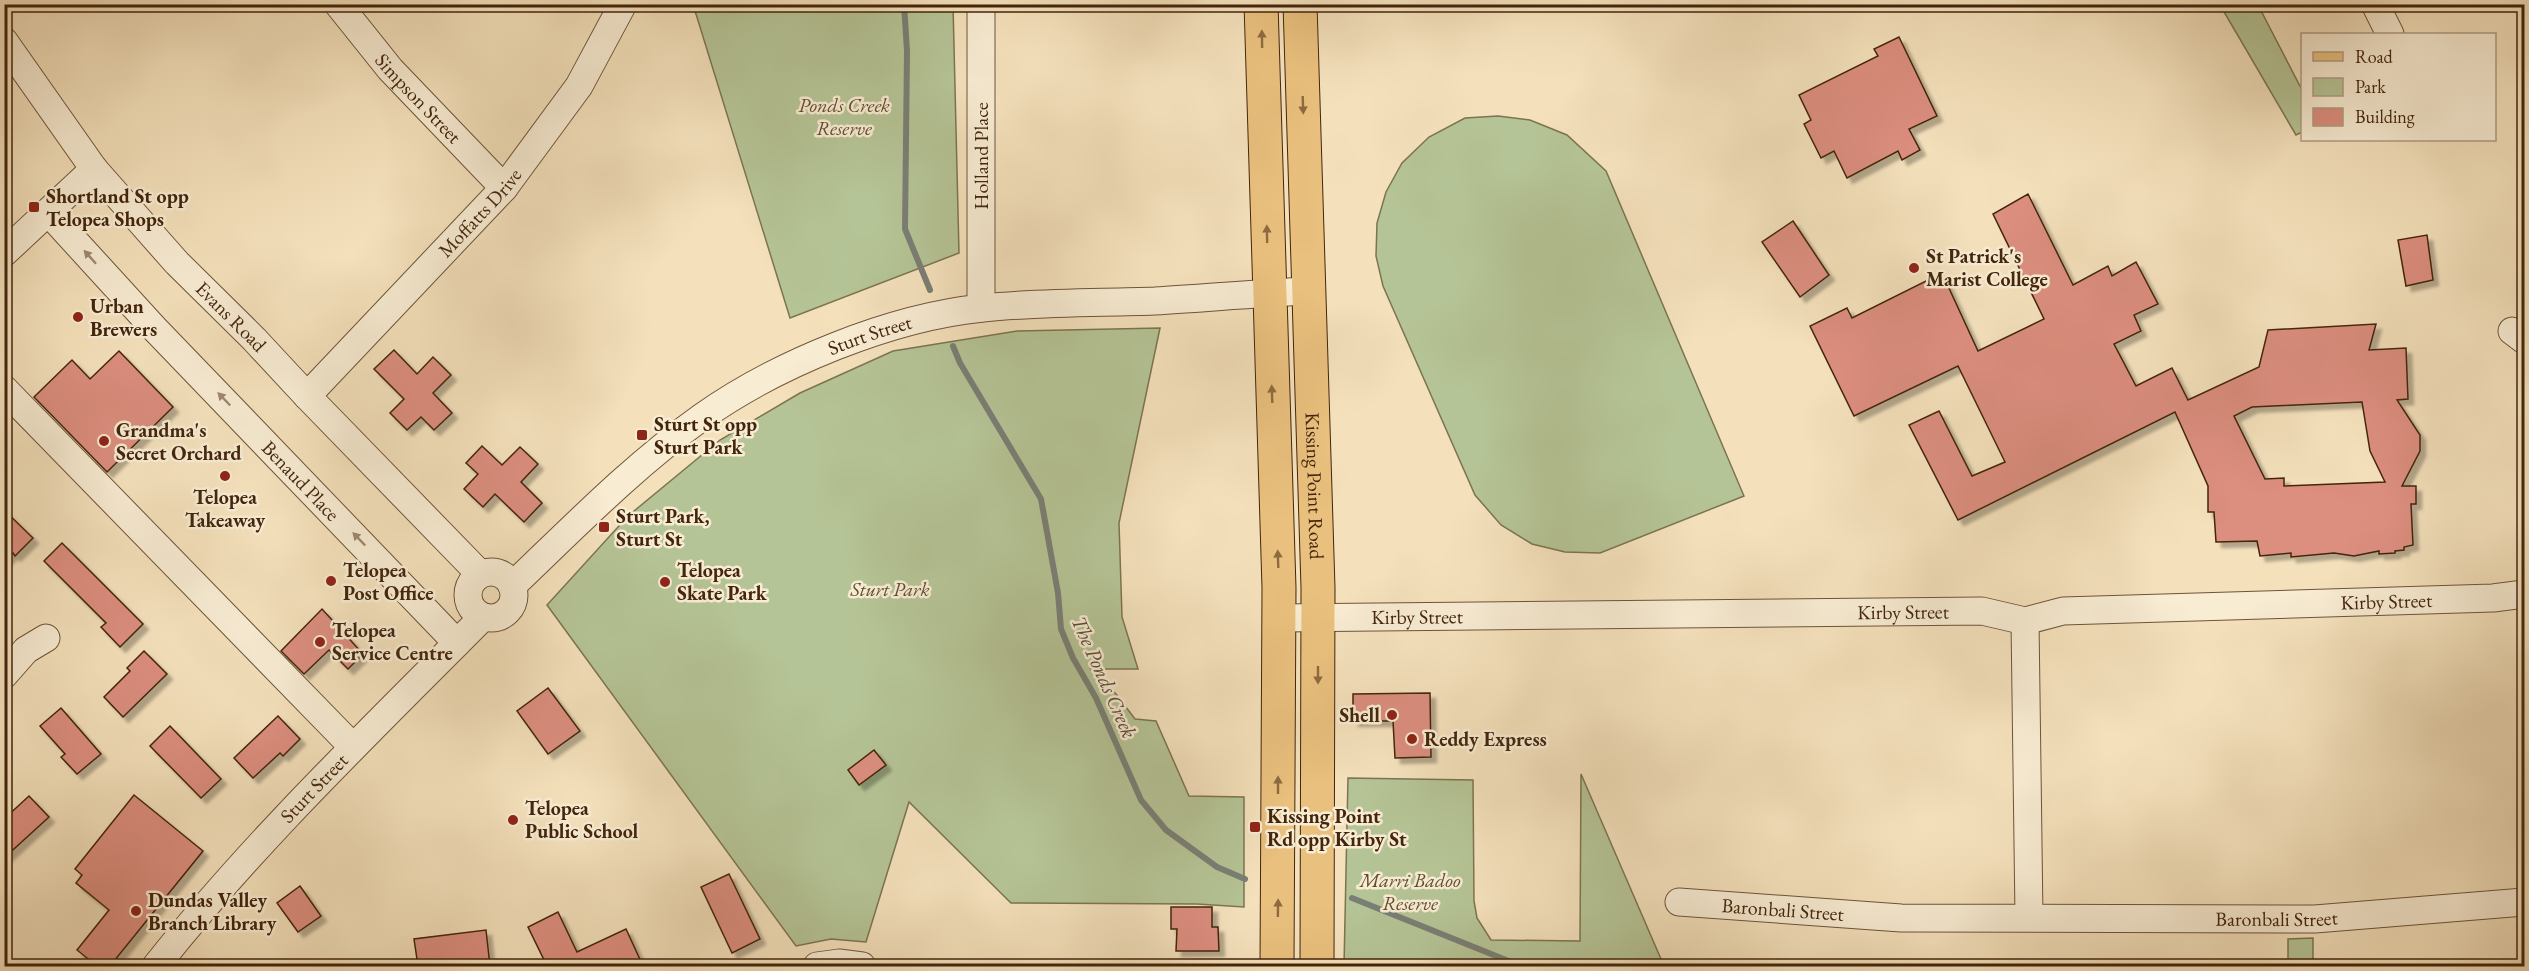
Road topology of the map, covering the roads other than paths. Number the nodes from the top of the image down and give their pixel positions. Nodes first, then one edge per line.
1 (338, 4) edge
2 (623, 4) edge
3 (981, 4) edge
4 (1261, 4) edge
5 (1300, 4) edge
6 (2375, 4) edge
7 (2390, 33) edge
8 (4, 41) edge
9 (94, 169) junction
10 (504, 188) junction
11 (48, 212) junction
12 (4, 253) edge
13 (1310, 291) junction
14 (1269, 293) junction
15 (981, 308) junction
16 (4, 388) edge
17 (307, 396) junction
18 (480, 574) junction
19 (512, 586) junction
20 (2524, 594) edge
21 (483, 617) junction
22 (1317, 617) junction
23 (1279, 618) junction
24 (2025, 621) junction
25 (46, 638) dead end
26 (457, 643) junction
27 (4, 675) edge
28 (352, 746) junction
29 (1679, 902) dead end
30 (2524, 902) edge
31 (2029, 917) junction
32 (156, 966) edge
33 (817, 966) edge
34 (862, 966) edge
35 (1277, 966) edge
36 (1317, 966) edge

1 - 10 street, Simpson Street
2 - 10 street, Moffatts Drive
3 - 15 street, Holland Place
14 -> 4 main road, Kissing Point Road
5 -> 13 main road, Kissing Point Road
6 - 7 street
8 - 9 street, Evans Road
9 - 11 street
9 - 17 street, Evans Road
10 - 17 street, Moffatts Drive
11 - 12 street
26 -> 11 street, Benaud Place
13 - 14 street, Sturt Street
13 - 22 main road, Kissing Point Road
14 - 15 street, Sturt Street
23 -> 14 main road, Kissing Point Road
15 - 19 street, Sturt Street
16 - 28 street
17 - 18 street, Evans Road
18 - 19 street
18 - 21 street
19 - 21 street
20 - 24 street, Kirby Street
21 - 26 street, Sturt Street
22 - 23 street, Kirby Street
22 - 24 street, Kirby Street
22 -> 36 main road, Kissing Point Road
35 -> 23 main road, Kissing Point Road
24 - 31 street
25 - 27 street
26 - 28 street, Sturt Street
28 - 32 street, Sturt Street
29 - 31 street, Baronbali Street
30 - 31 street, Baronbali Street
33 - 34 street

